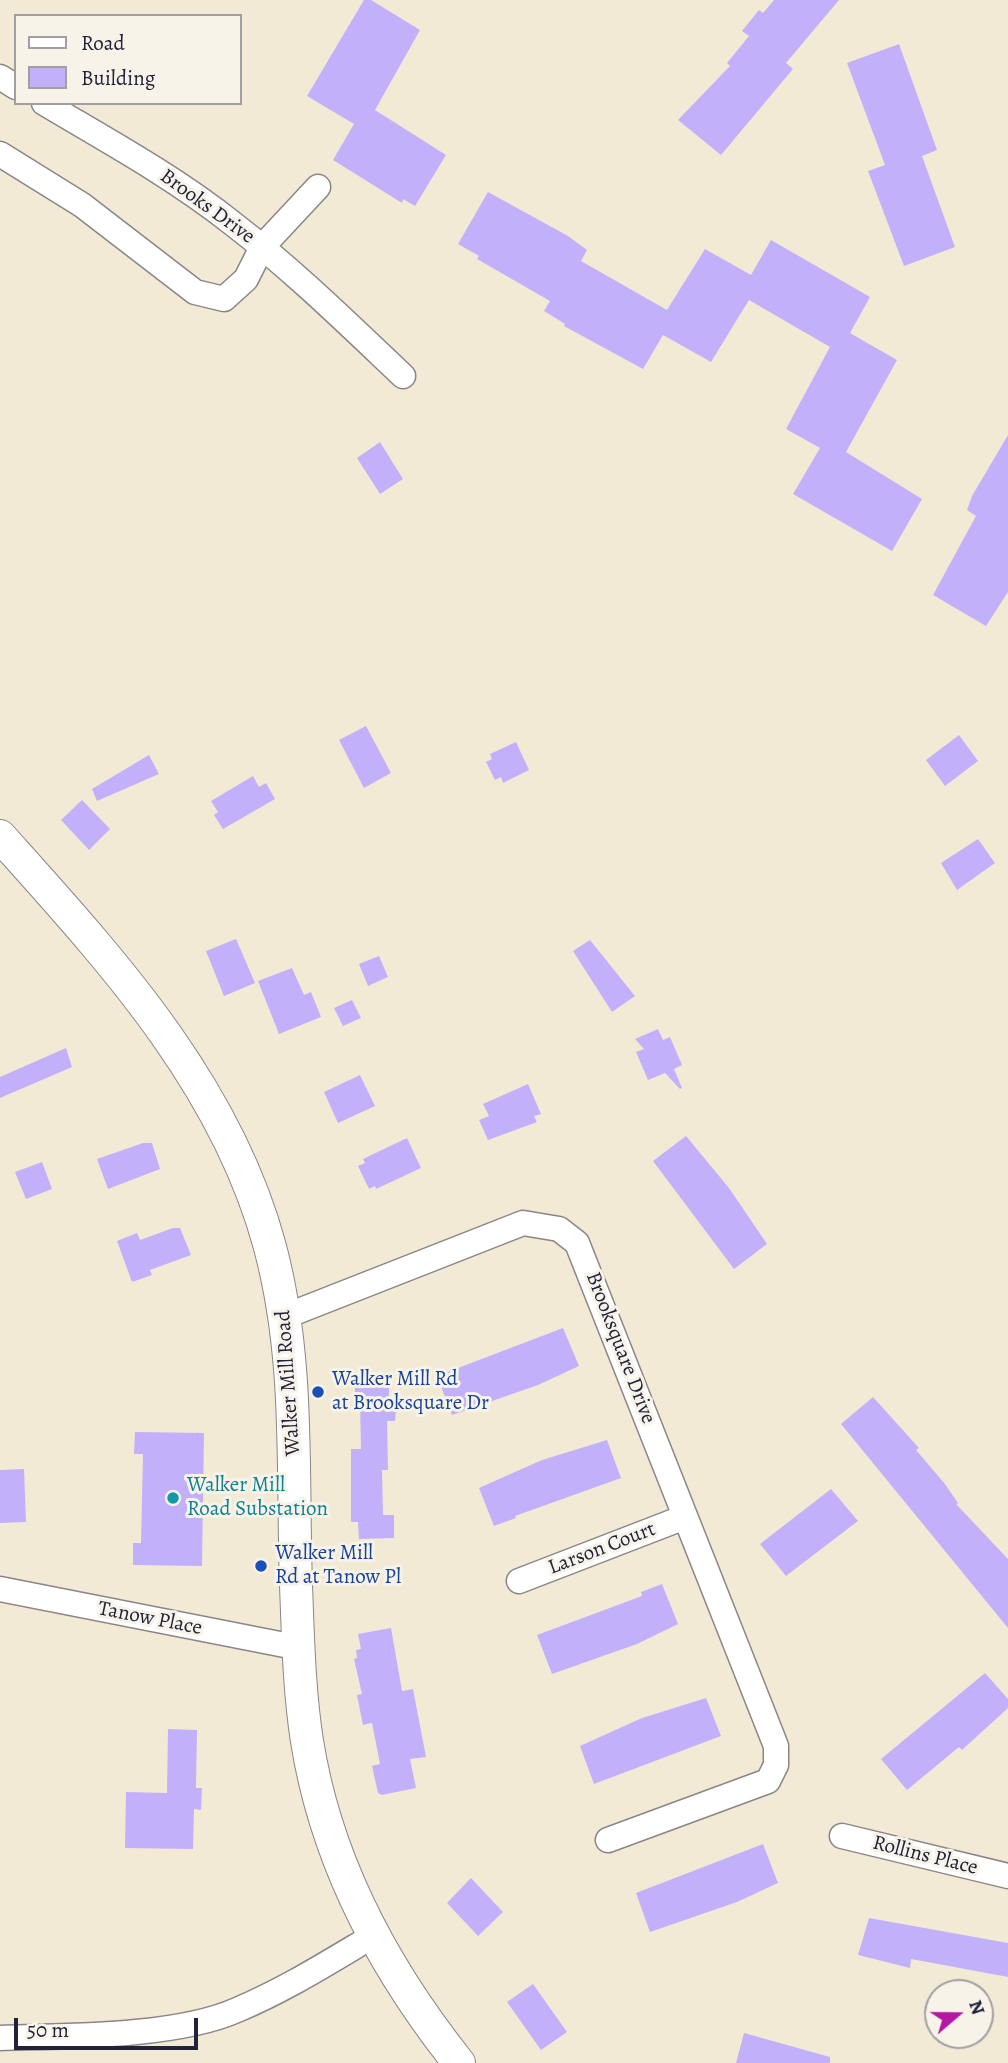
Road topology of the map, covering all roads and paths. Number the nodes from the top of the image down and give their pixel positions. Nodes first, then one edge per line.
1 (47, 105) edge
2 (0, 154) edge
3 (318, 187) dead end
4 (262, 247) junction
5 (403, 376) dead end
6 (0, 836) edge
7 (286, 1316) junction
8 (685, 1517) junction
9 (519, 1581) dead end
10 (0, 1589) edge
11 (300, 1648) junction
12 (842, 1836) dead end
13 (608, 1840) dead end
14 (1008, 1876) edge
15 (373, 1936) junction
16 (0, 2038) edge
17 (459, 2063) edge

1 - 4 street, Brooks Drive
2 - 4 street, Brooks Drive
3 - 4 street
4 - 5 street
6 - 7 street, Walker Mill Road
7 - 8 street, Brooksquare Drive
7 - 11 street, Walker Mill Road
8 - 9 street, Larson Court
8 - 13 street, Brooksquare Drive
10 - 11 street, Tanow Place
11 - 15 street, Walker Mill Road
12 - 14 street, Rollins Place
15 - 16 street
15 - 17 street, Walker Mill Road

